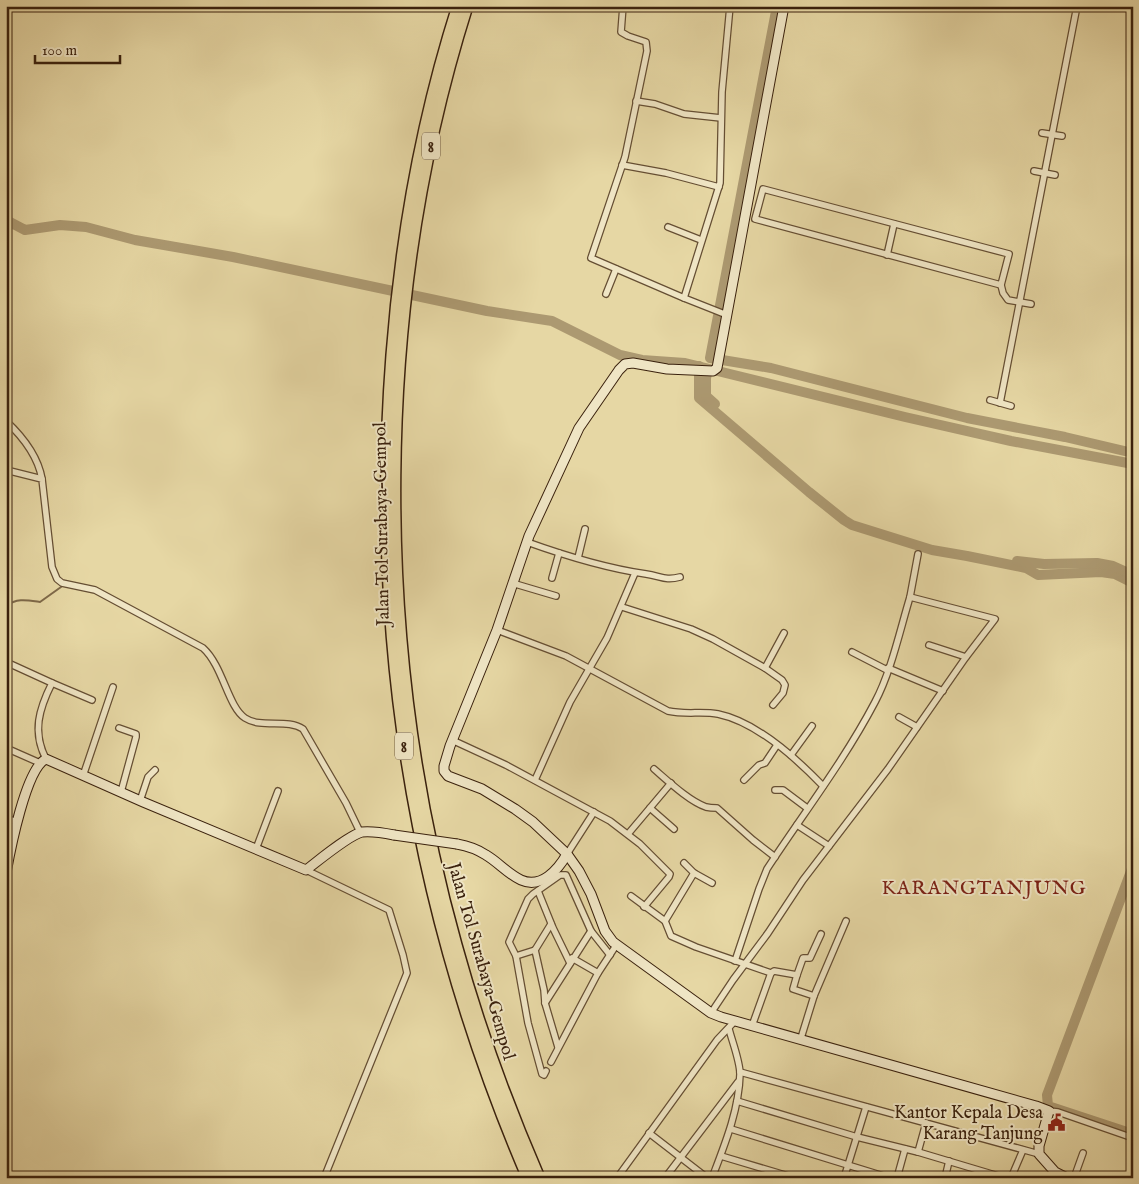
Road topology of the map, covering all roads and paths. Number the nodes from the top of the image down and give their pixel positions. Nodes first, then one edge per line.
1 (458, 6) edge
2 (467, 6) edge
3 (623, 6) edge
4 (730, 6) edge
5 (784, 6) edge
6 (1077, 6) edge
7 (636, 101) junction
8 (721, 118) junction
9 (1042, 132) dead end
10 (1052, 134) junction
11 (1062, 136) dead end
12 (622, 165) junction
13 (1034, 171) dead end
14 (1044, 173) junction
15 (1055, 175) dead end
16 (719, 187) junction
17 (894, 224) junction
18 (668, 227) dead end
19 (701, 240) junction
20 (887, 254) junction
21 (616, 269) junction
22 (1001, 285) junction
23 (402, 292) junction
24 (606, 294) dead end
25 (684, 298) junction
26 (1020, 302) junction
27 (1031, 304) dead end
28 (725, 315) junction
29 (990, 400) dead end
30 (1000, 403) junction
31 (1011, 406) dead end
32 (6, 422) edge
33 (6, 470) edge
34 (39, 479) junction
35 (585, 529) dead end
36 (527, 542) junction
37 (559, 553) junction
38 (918, 554) dead end
39 (578, 558) junction
40 (635, 573) junction
41 (680, 577) dead end
42 (552, 578) dead end
43 (512, 583) junction
44 (556, 596) dead end
45 (910, 597) junction
46 (622, 607) junction
47 (497, 630) junction
48 (784, 633) dead end
49 (929, 645) dead end
50 (852, 652) dead end
51 (966, 657) junction
52 (6, 662) edge
53 (590, 668) junction
54 (765, 668) junction
55 (888, 669) junction
56 (53, 684) junction
57 (113, 687) dead end
58 (943, 691) junction
59 (92, 700) dead end
60 (773, 705) dead end
61 (899, 717) dead end
62 (812, 726) dead end
63 (917, 727) junction
64 (119, 728) dead end
65 (452, 740) junction
66 (777, 745) junction
67 (6, 748) edge
68 (791, 754) junction
69 (43, 761) junction
70 (654, 769) dead end
71 (155, 770) dead end
72 (84, 773) junction
73 (535, 780) junction
74 (744, 780) dead end
75 (672, 783) junction
76 (823, 786) junction
77 (775, 790) dead end
78 (278, 791) dead end
79 (121, 792) junction
80 (141, 798) junction
81 (650, 808) junction
82 (807, 808) junction
83 (594, 812) junction
84 (6, 818) edge
85 (17, 822) junction
86 (797, 825) junction
87 (674, 829) dead end
88 (360, 832) junction
89 (628, 834) junction
90 (9, 841) edge
91 (257, 846) junction
92 (829, 846) junction
93 (567, 854) junction
94 (775, 857) junction
95 (684, 863) dead end
96 (306, 870) junction
97 (6, 873) edge
98 (694, 873) junction
99 (712, 883) dead end
100 (538, 891) junction
101 (631, 896) dead end
102 (644, 907) junction
103 (665, 921) junction
104 (846, 921) dead end
105 (551, 924) junction
106 (591, 931) junction
107 (821, 934) dead end
108 (617, 944) junction
109 (536, 950) junction
110 (610, 955) junction
111 (516, 956) junction
112 (571, 961) junction
113 (735, 962) junction
114 (744, 964) junction
115 (598, 974) junction
116 (771, 974) junction
117 (797, 975) junction
118 (814, 996) junction
119 (545, 1003) junction
120 (711, 1013) junction
121 (732, 1025) junction
122 (752, 1026) junction
123 (801, 1038) junction
124 (558, 1047) junction
125 (551, 1062) dead end
126 (546, 1071) dead end
127 (740, 1072) junction
128 (739, 1081) junction
129 (737, 1100) junction
130 (866, 1107) junction
131 (1049, 1111) junction
132 (926, 1123) junction
133 (731, 1129) junction
134 (649, 1133) junction
135 (857, 1137) junction
136 (1133, 1138) edge
137 (905, 1149) junction
138 (1023, 1150) junction
139 (918, 1152) junction
140 (1083, 1153) dead end
141 (1039, 1154) junction
142 (681, 1156) junction
143 (721, 1156) junction
144 (949, 1161) junction
145 (848, 1164) junction
146 (324, 1178) edge
147 (528, 1178) edge
148 (539, 1178) edge
149 (617, 1178) edge
150 (665, 1178) edge
151 (708, 1178) edge
152 (795, 1178) edge
153 (844, 1178) edge
154 (890, 1178) edge
155 (897, 1178) edge
156 (945, 1178) edge
157 (1005, 1178) edge
158 (1011, 1178) edge
159 (1067, 1178) edge
160 (1074, 1178) edge

1 - 23 highway, Jalan Tol Surabaya–Gempol / 8
2 - 23 highway, Jalan Tol Surabaya–Gempol / 8
3 - 7 street
4 - 8 street
5 - 28 street
6 - 10 street
7 - 8 street
7 - 12 street
8 - 16 street
9 - 10 street
10 - 11 street
10 - 14 street
12 - 16 street
12 - 21 street
13 - 14 street
14 - 15 street
14 - 26 street
16 - 19 street
17 - 20 street
17 - 20 street
17 - 22 street
18 - 19 street
19 - 25 street
20 - 22 street
21 - 24 street
21 - 25 street
22 - 26 street
23 - 147 highway, Jalan Tol Surabaya–Gempol / 8
23 - 148 highway, Jalan Tol Surabaya–Gempol / 8
25 - 28 street
26 - 27 street
26 - 30 street
28 - 36 street
29 - 30 street
30 - 31 street
32 - 34 street
33 - 34 street
34 - 88 street
35 - 39 street
36 - 37 street
36 - 43 street
37 - 39 street
37 - 42 street
38 - 45 street
39 - 40 street
40 - 41 street
40 - 46 street
43 - 44 street
43 - 47 street
45 - 51 street
45 - 55 street
46 - 53 street
46 - 54 street
47 - 53 street
47 - 65 street
48 - 54 street
49 - 51 street
50 - 55 street
51 - 58 street
52 - 56 street
53 - 66 street
53 - 73 street
54 - 60 street
55 - 58 street
55 - 76 street
56 - 59 street
56 - 69 street
57 - 72 street
58 - 63 street
61 - 63 street
62 - 68 street
63 - 92 street
64 - 79 street
65 - 73 street
65 - 93 street
66 - 68 street
66 - 74 street
67 - 69 street
68 - 76 street
69 - 72 street
69 - 85 street
70 - 75 street
71 - 80 street
72 - 79 street
73 - 83 street
75 - 81 street
75 - 94 street
76 - 82 street
77 - 82 street
78 - 91 street
79 - 80 street
80 - 91 street
81 - 87 street
81 - 89 street
82 - 86 street
83 - 89 street
83 - 93 street
84 - 85 street
85 - 90 street
86 - 92 street
86 - 94 street
88 - 93 street, bridge
88 - 96 street
89 - 102 street
90 - 97 street
91 - 96 street
92 - 114 street
93 - 108 street
94 - 113 street
95 - 98 street
96 - 146 street
98 - 99 street
98 - 103 street
100 - 105 street
100 - 106 street
100 - 111 street
101 - 102 street
102 - 103 street
103 - 113 street
104 - 118 street
105 - 109 street
105 - 112 street
106 - 110 street
106 - 112 street
107 - 117 street
108 - 110 street
108 - 120 street
109 - 111 street
109 - 119 street
110 - 115 street
111 - 126 street
112 - 115 street
112 - 119 street
113 - 114 street
114 - 116 street
114 - 120 street
115 - 124 street
116 - 117 street
116 - 122 street
117 - 118 street
118 - 123 street
119 - 124 street
120 - 121 street
121 - 122 street
121 - 127 street
121 - 134 street
122 - 123 street
123 - 131 street
124 - 125 street
127 - 128 street
127 - 130 street
128 - 129 street
128 - 142 street
129 - 133 street
129 - 135 street
130 - 132 street
130 - 135 street
131 - 136 street
131 - 141 street
132 - 138 street
132 - 139 street
133 - 143 street
133 - 145 street
134 - 142 street
134 - 149 street
135 - 137 street
135 - 145 street
137 - 139 street
137 - 155 street
138 - 141 street
138 - 158 street
139 - 144 street
140 - 160 street
141 - 159 street
142 - 150 street
142 - 151 street
143 - 151 street
143 - 152 street
144 - 156 street
144 - 157 street
145 - 153 street
145 - 154 street

